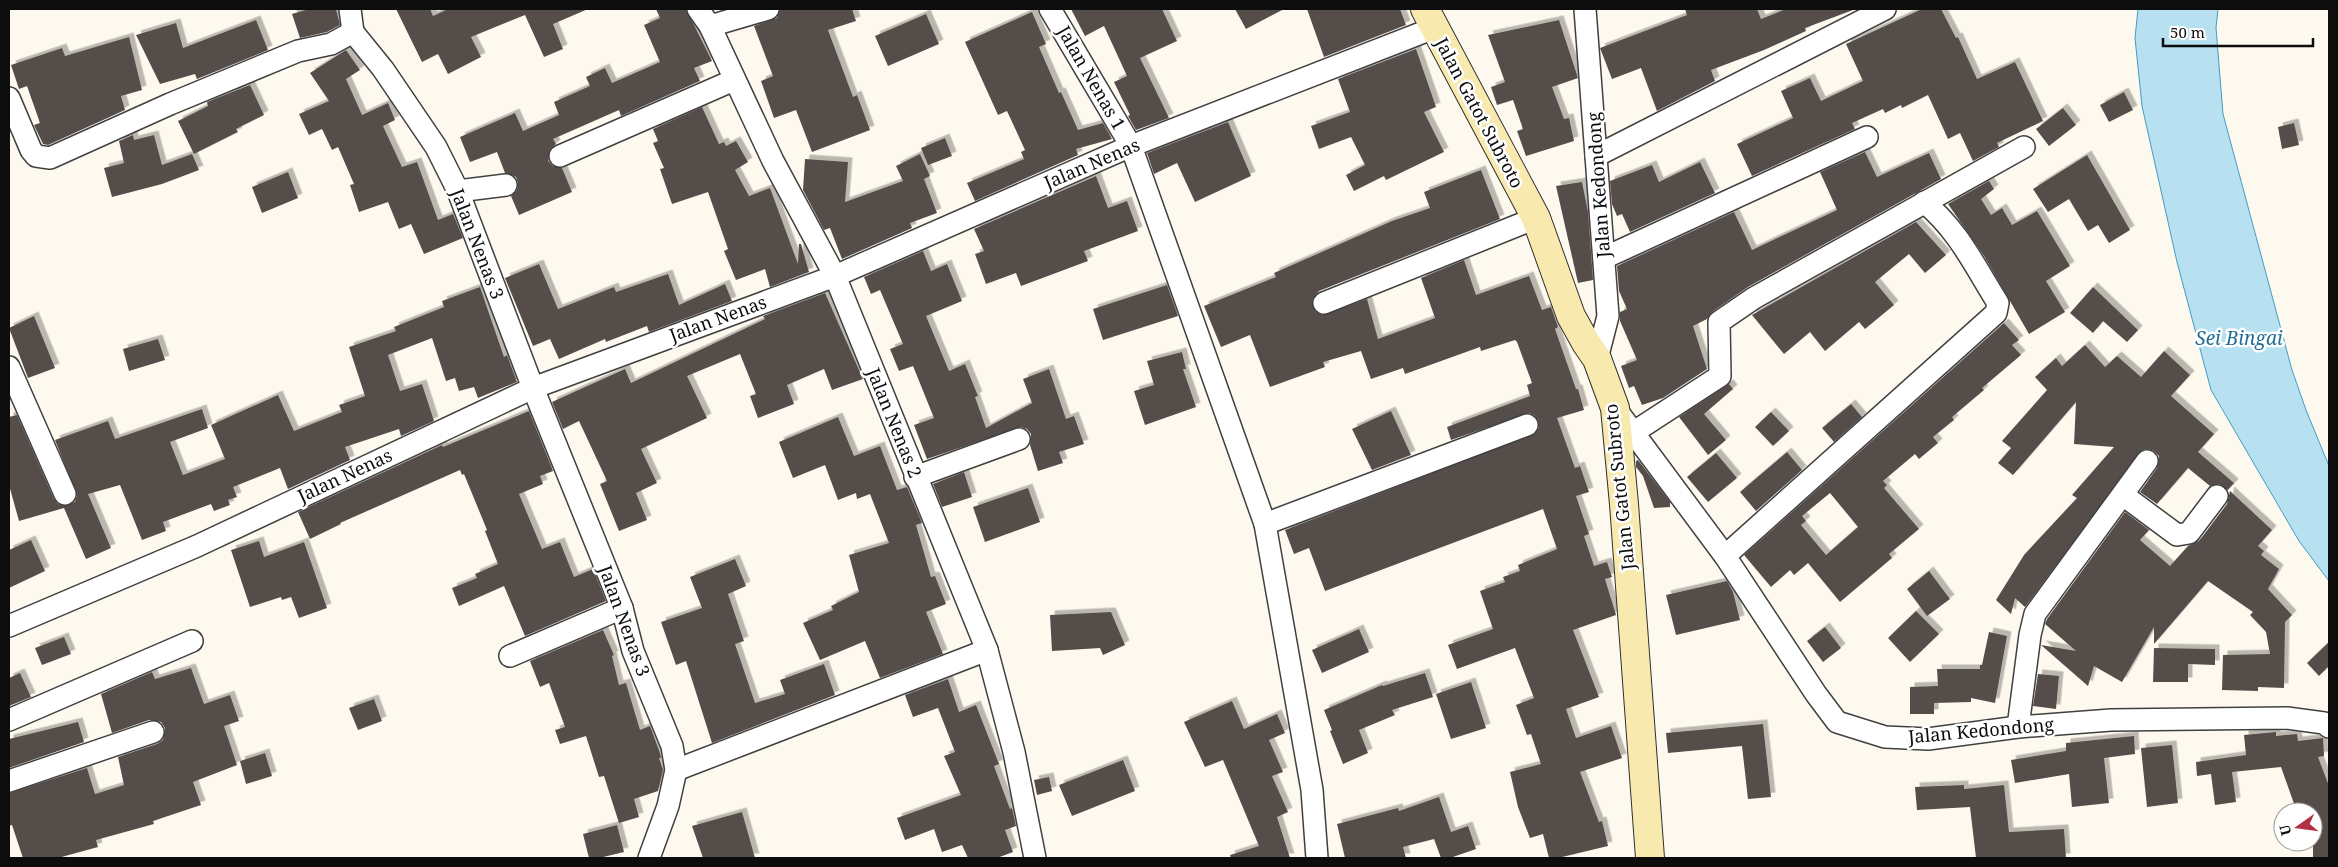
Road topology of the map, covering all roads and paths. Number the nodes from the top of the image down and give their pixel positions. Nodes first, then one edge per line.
1 (350, 9) edge
2 (698, 9) edge
3 (768, 9) edge
4 (1050, 9) edge
5 (1585, 9) edge
6 (1885, 9) edge
7 (1430, 19) edge
8 (710, 26) junction
9 (353, 32) junction
10 (734, 80) junction
11 (9, 98) edge
12 (1867, 137) dead end
13 (1131, 146) junction
14 (2024, 146) dead end
15 (560, 156) dead end
16 (1596, 156) junction
17 (506, 185) dead end
18 (458, 191) junction
19 (1924, 202) junction
20 (1536, 218) junction
21 (1604, 258) junction
22 (835, 276) junction
23 (1324, 303) dead end
24 (1597, 359) junction
25 (9, 367) edge
26 (533, 388) junction
27 (1615, 408) junction
28 (1527, 425) dead end
29 (1634, 432) junction
30 (1019, 440) dead end
31 (2147, 461) dead end
32 (916, 477) junction
33 (65, 494) dead end
34 (2123, 495) junction
35 (2217, 496) dead end
36 (1265, 524) junction
37 (1725, 556) junction
38 (622, 608) junction
39 (9, 626) edge
40 (192, 641) dead end
41 (987, 650) junction
42 (510, 656) dead end
43 (9, 720) edge
44 (2018, 726) junction
45 (2329, 727) edge
46 (153, 732) dead end
47 (676, 770) junction
48 (9, 781) edge
49 (649, 858) edge
50 (1035, 858) edge
51 (1317, 858) edge
52 (1650, 858) edge

1 - 9 street
2 - 8 street, Jalan Nenas 2
3 - 8 street
4 - 13 street, Jalan Nenas 1
5 - 16 street, Jalan Kedondong
6 - 16 street
7 - 13 street, Jalan Nenas
7 - 20 main road, Jalan Gatot Subroto
8 - 10 street, Jalan Nenas 2
9 - 11 street
9 - 18 street, Jalan Nenas 3
10 - 15 street
10 - 22 street, Jalan Nenas 2
12 - 21 street
13 - 22 street, Jalan Nenas
13 - 36 street, Jalan Nenas 1
14 - 19 street
16 - 21 street, Jalan Kedondong
17 - 18 street
18 - 26 street, Jalan Nenas 3
19 - 29 street
19 - 37 street
20 - 23 street
20 - 24 main road, Jalan Gatot Subroto
21 - 24 street, Jalan Kedondong
22 - 26 street, Jalan Nenas
22 - 32 street, Jalan Nenas 2
24 - 27 main road, Jalan Gatot Subroto
25 - 33 street
26 - 38 street, Jalan Nenas 3
26 - 39 street, Jalan Nenas
27 - 29 street, Jalan Kedondong
27 - 52 main road, Jalan Gatot Subroto
28 - 36 street
29 - 37 street, Jalan Kedondong
30 - 32 street
31 - 34 street
32 - 41 street, Jalan Nenas 2
34 - 35 street
34 - 44 street
36 - 51 street, Jalan Nenas 1
37 - 44 street, Jalan Kedondong
38 - 42 street
38 - 47 street, Jalan Nenas 3
40 - 43 street
41 - 47 street
41 - 50 street, Jalan Nenas 2
44 - 45 street, Jalan Kedondong
46 - 48 street
47 - 49 street, Jalan Nenas 3

